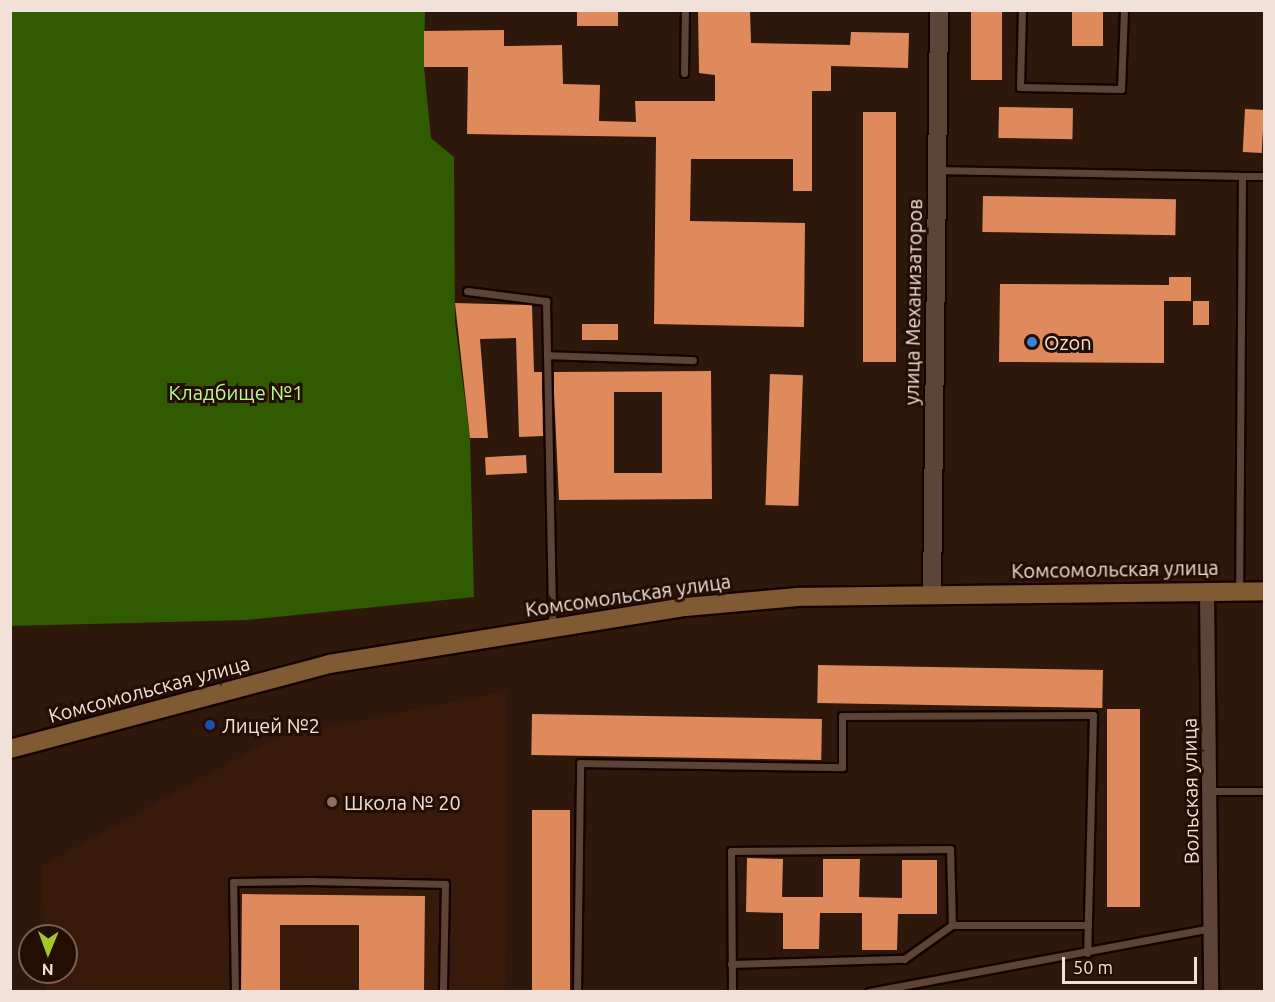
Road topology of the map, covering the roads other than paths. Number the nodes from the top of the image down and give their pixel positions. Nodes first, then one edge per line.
1 (685, 10) edge
2 (939, 10) edge
3 (1022, 10) edge
4 (1124, 10) edge
5 (684, 74) dead end
6 (937, 170) junction
7 (1242, 176) junction
8 (1264, 176) edge
9 (467, 291) dead end
10 (547, 355) junction
11 (693, 360) dead end
12 (1207, 590) junction
13 (1239, 590) junction
14 (1264, 591) edge
15 (932, 594) junction
16 (552, 626) junction
17 (12, 746) edge
18 (1209, 791) junction
19 (1264, 791) edge
20 (952, 925) junction
21 (1088, 925) junction
22 (1210, 928) junction
23 (1087, 953) junction
24 (731, 964) junction
25 (235, 992) edge
26 (443, 992) edge
27 (577, 992) edge
28 (732, 992) edge
29 (868, 992) edge
30 (1211, 992) edge

1 - 5 lane
2 - 6 street, улица Механизаторов
3 - 4 lane
6 - 7 lane
6 - 15 street, улица Механизаторов
7 - 8 lane
7 - 13 lane
9 - 10 lane
10 - 11 lane
10 - 16 lane
12 - 13 main road, Комсомольская улица
12 - 15 main road, Комсомольская улица
12 - 18 street, Вольская улица
13 - 14 main road, Комсомольская улица
15 - 16 main road, Комсомольская улица
16 - 17 main road, Комсомольская улица
18 - 19 lane
18 - 22 street, Вольская улица
20 - 21 lane
20 - 24 lane
20 - 24 lane
21 - 23 lane
21 - 27 lane
22 - 23 lane
22 - 30 street, Вольская улица
23 - 29 lane
24 - 28 lane
25 - 26 lane

